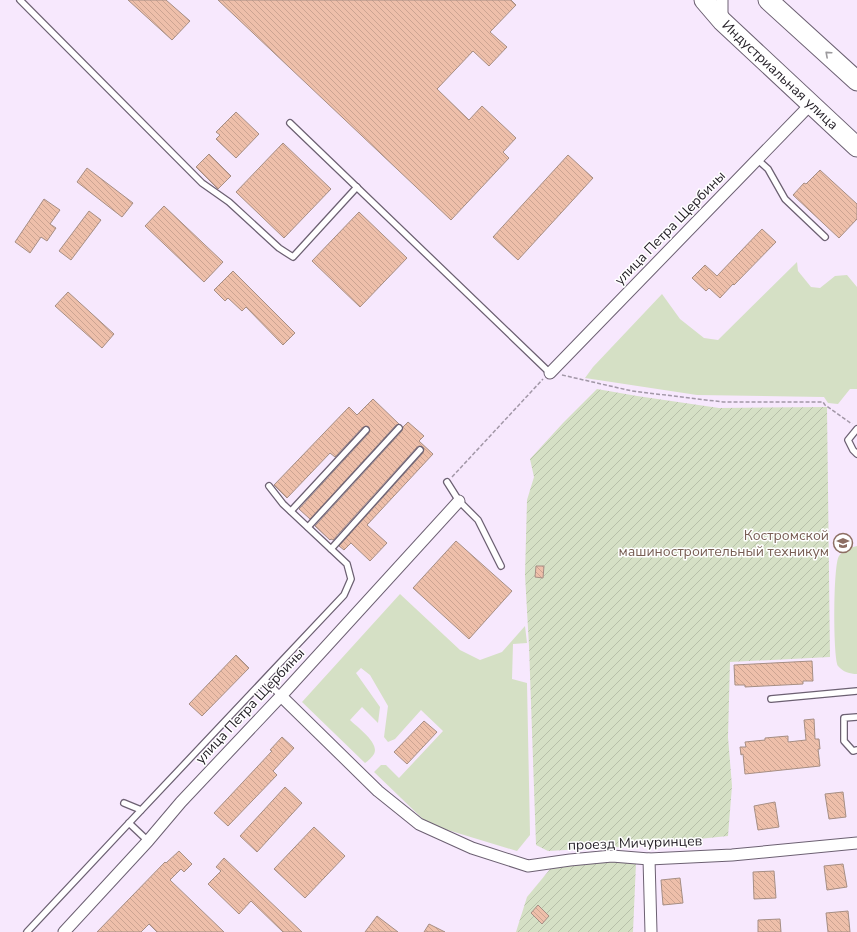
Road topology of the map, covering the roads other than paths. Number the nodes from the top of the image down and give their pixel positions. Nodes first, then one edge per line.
1 (20, 0) edge
2 (704, 0) edge
3 (722, 0) edge
4 (768, 0) edge
5 (722, 21) junction
6 (857, 81) edge
7 (811, 104) junction
8 (290, 123) dead end
9 (857, 147) edge
10 (758, 160) junction
11 (358, 187) junction
12 (825, 237) dead end
13 (550, 373) joint
14 (399, 428) dead end
15 (857, 428) edge
16 (366, 430) dead end
17 (420, 450) dead end
18 (857, 454) edge
19 (447, 482) road end
20 (269, 486) dead end
21 (459, 501) junction
22 (291, 511) junction
23 (308, 527) junction
24 (331, 549) junction
25 (501, 566) dead end
26 (265, 680) junction
27 (857, 691) edge
28 (281, 696) junction
29 (771, 699) dead end
30 (857, 716) edge
31 (857, 750) edge
32 (124, 803) dead end
33 (141, 810) junction
34 (129, 823) junction
35 (148, 841) junction
36 (857, 843) edge
37 (649, 858) junction
38 (27, 932) edge
39 (64, 932) edge
40 (651, 932) edge

1 - 11 lane
2 - 5 highway, Индустриальная улица
3 - 5 street
6 -> 4 highway
5 - 7 highway, Индустриальная улица
7 - 9 highway, Индустриальная улица
7 - 10 street, улица Петра Щербины
8 - 11 lane
10 - 12 lane
10 - 13 street, улица Петра Щербины
11 - 13 lane
14 - 23 lane
15 - 18 lane
16 - 22 lane
17 - 24 lane
19 - 21 lane
20 - 22 lane
21 - 25 lane
21 - 28 street, улица Петра Щербины
22 - 23 lane
23 - 24 lane
24 - 26 lane
26 - 28 lane
26 - 33 lane
27 - 29 lane
28 - 35 street, улица Петра Щербины
28 - 37 street, проезд Мичуринцев
30 - 31 lane
32 - 33 lane
33 - 34 lane
34 - 35 lane
34 - 38 lane
35 - 39 street, улица Петра Щербины
36 - 37 street, проезд Мичуринцев
37 - 40 street

